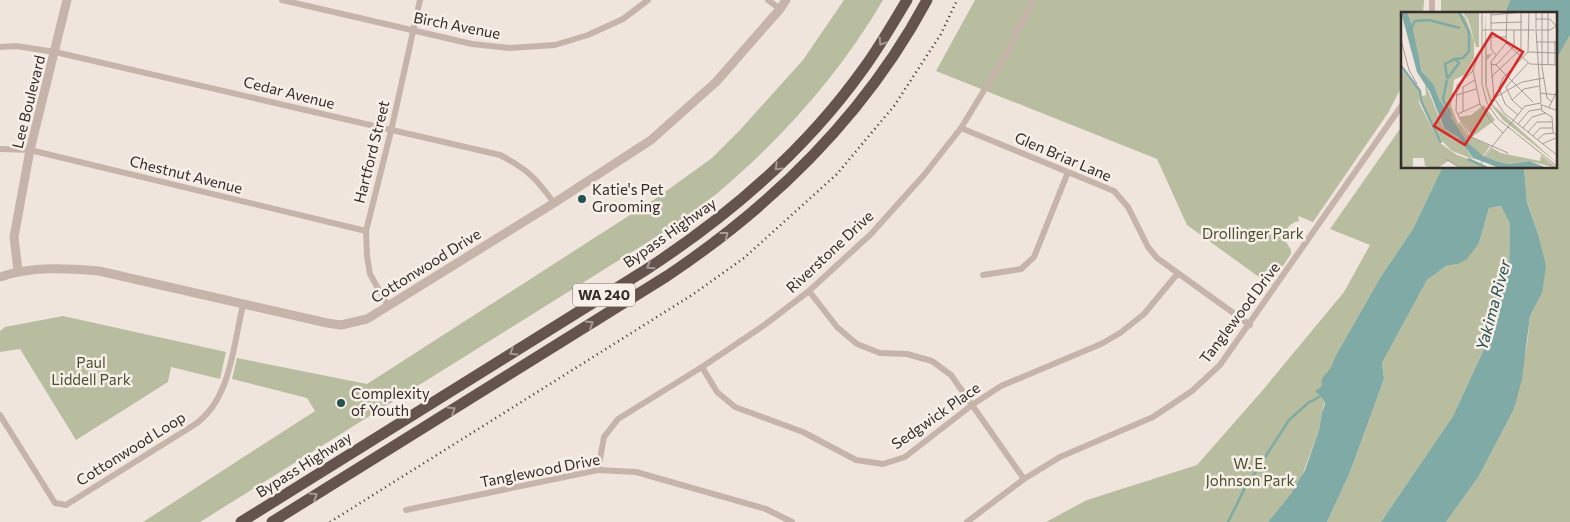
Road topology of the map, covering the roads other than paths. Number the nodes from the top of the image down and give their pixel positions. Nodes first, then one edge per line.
1 (67, 0) edge
2 (282, 0) edge
3 (420, 0) edge
4 (648, 0) edge
5 (768, 0) edge
6 (786, 0) edge
7 (907, 0) edge
8 (927, 0) edge
9 (1033, 0) edge
10 (780, 9) junction
11 (413, 31) junction
12 (0, 47) edge
13 (55, 52) junction
14 (1401, 106) edge
15 (961, 128) junction
16 (391, 131) junction
17 (0, 149) edge
18 (30, 150) junction
19 (1068, 172) junction
20 (554, 203) junction
21 (366, 232) junction
22 (18, 271) junction
23 (1178, 273) junction
24 (983, 275) dead end
25 (0, 277) edge
26 (809, 291) junction
27 (243, 305) junction
28 (388, 306) junction
29 (1250, 325) junction
30 (702, 367) junction
31 (972, 405) junction
32 (0, 415) edge
33 (598, 470) junction
34 (1024, 478) junction
35 (406, 510) dead end
36 (241, 522) edge
37 (272, 522) edge
38 (792, 522) edge
39 (967, 522) edge

1 - 13 street, Lee Boulevard
2 - 11 street, Birch Avenue
3 - 11 street, Hartford Street
4 - 11 street, Birch Avenue
5 - 10 street
6 - 10 street, Cottonwood Drive
7 -> 36 highway, Bypass Highway / WA 240
37 -> 8 highway, WA 240
9 - 15 street, Riverstone Drive
10 - 20 street, Cottonwood Drive
11 - 16 street, Hartford Street
12 - 13 street, Cedar Avenue
13 - 16 street, Cedar Avenue
13 - 18 street, Lee Boulevard
14 - 29 street, Tanglewood Drive
15 - 19 street, Glen Briar Lane
15 - 26 street, Riverstone Drive
16 - 20 street, Cedar Avenue
16 - 21 street, Hartford Street
17 - 18 street, Chestnut Avenue
18 - 21 street, Chestnut Avenue
18 - 22 street, Lee Boulevard
19 - 23 street, Glen Briar Lane
19 - 24 street
20 - 28 street, Cottonwood Drive
21 - 28 street, Hartford Street
22 - 25 street, Cottonwood Drive
22 - 27 street, Cottonwood Drive
23 - 29 street, Glen Briar Lane
23 - 31 street, Sedgwick Place
26 - 30 street, Riverstone Drive
26 - 31 street
27 - 28 street, Cottonwood Drive
27 - 32 street, Cottonwood Loop
29 - 34 street, Tanglewood Drive
30 - 31 street, Sedgwick Place
30 - 33 street, Riverstone Drive
31 - 34 street
33 - 35 street, Tanglewood Drive
33 - 38 street, Tanglewood Drive
34 - 39 street, Tanglewood Drive

